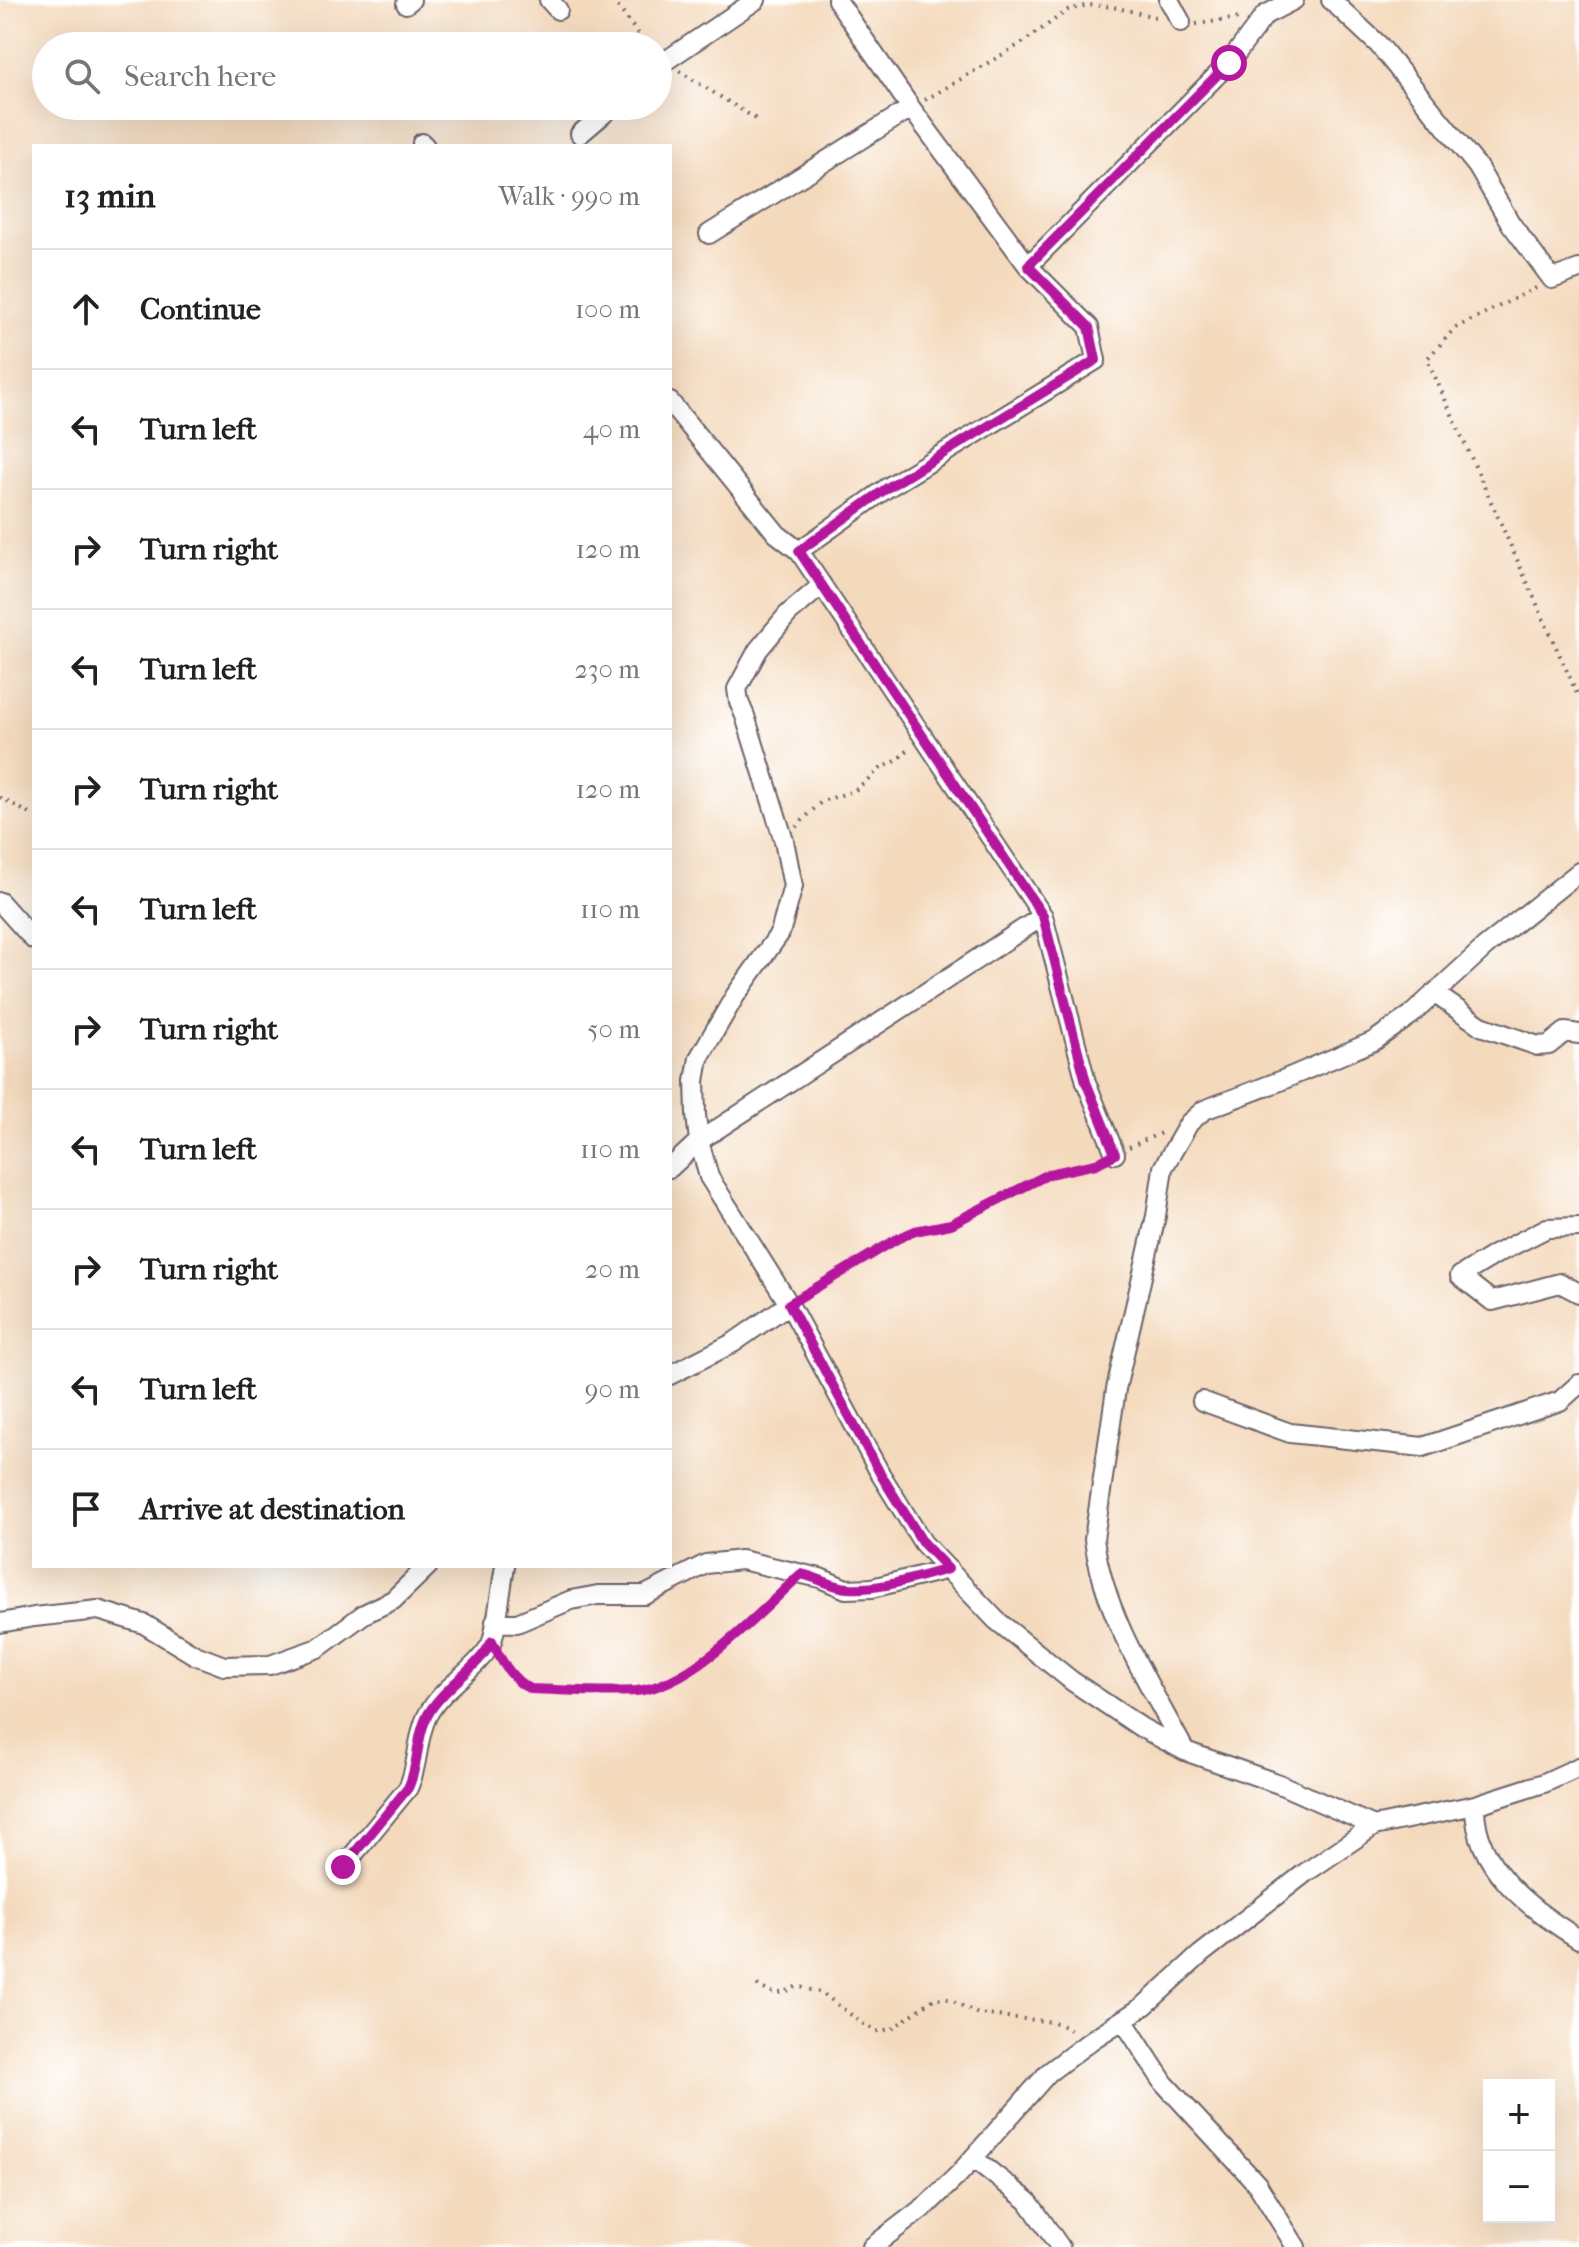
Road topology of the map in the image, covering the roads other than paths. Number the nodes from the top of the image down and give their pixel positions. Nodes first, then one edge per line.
1 (756, 0) edge
2 (837, 0) edge
3 (1169, 0) edge
4 (1294, 0) edge
5 (1331, 0) edge
6 (1181, 22) road end
7 (672, 56) edge
8 (911, 108) junction
9 (596, 120) edge
10 (580, 134) dead end
11 (709, 234) dead end
12 (1028, 266) junction
13 (1579, 269) edge
14 (672, 404) edge
15 (799, 551) junction
16 (822, 585) junction
17 (1579, 872) edge
18 (0, 902) edge
19 (1043, 916) junction
20 (32, 938) edge
21 (1434, 993) junction
22 (1579, 1034) edge
23 (699, 1141) junction
24 (1115, 1154) road end
25 (672, 1166) edge
26 (1579, 1227) edge
27 (1579, 1293) edge
28 (789, 1304) junction
29 (672, 1374) edge
30 (1579, 1384) edge
31 (1202, 1401) dead end
32 (426, 1568) edge
33 (505, 1568) edge
34 (948, 1569) junction
35 (495, 1622) junction
36 (0, 1623) edge
37 (1185, 1751) junction
38 (1579, 1767) edge
39 (1475, 1805) junction
40 (1374, 1826) junction
41 (343, 1867) dead end
42 (1579, 1939) edge
43 (1123, 2020) junction
44 (973, 2158) junction
45 (872, 2247) edge
46 (1060, 2247) edge
47 (1296, 2247) edge

1 - 7 street
2 - 8 street
3 - 6 street
4 - 12 street
5 - 13 street
8 - 11 street
8 - 12 street
9 - 10 street
12 - 15 street
14 - 15 street
15 - 16 street
16 - 19 street
16 - 23 street
17 - 21 street
18 - 20 street
19 - 23 street
19 - 24 street
21 - 22 street
21 - 37 street
23 - 25 street
23 - 28 street
26 - 27 street
28 - 29 street
28 - 34 street
30 - 31 street
32 - 36 street
33 - 35 street
34 - 35 street
34 - 37 street
35 - 41 street
37 - 40 street
38 - 39 street
39 - 40 street
39 - 42 street
40 - 43 street
43 - 44 street
43 - 47 street
44 - 45 street
44 - 46 street

